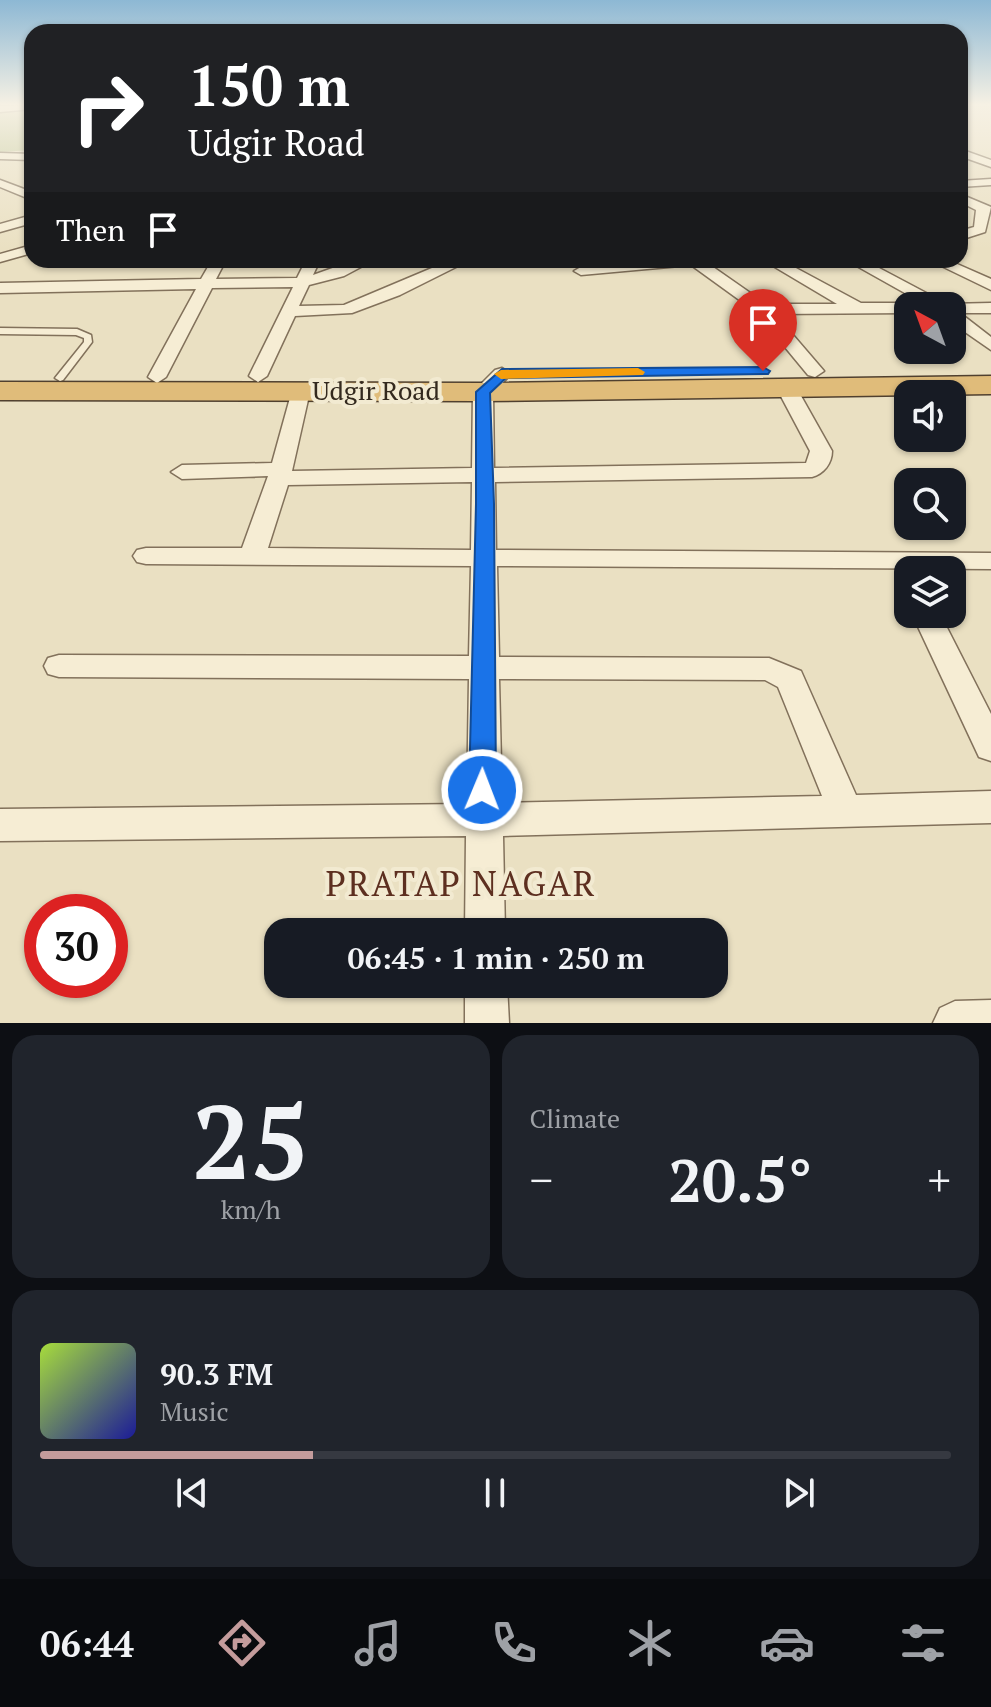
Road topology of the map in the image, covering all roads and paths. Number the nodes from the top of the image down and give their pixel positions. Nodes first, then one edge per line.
1 (968, 155) edge
2 (0, 156) edge
3 (24, 157) edge
4 (991, 164) edge
5 (991, 182) edge
6 (0, 183) edge
7 (968, 183) edge
8 (24, 193) edge
9 (968, 202) edge
10 (987, 210) edge
11 (24, 221) edge
12 (0, 228) edge
13 (968, 234) edge
14 (968, 235) edge
15 (991, 241) edge
16 (24, 251) edge
17 (0, 258) edge
18 (213, 268) edge
19 (310, 268) edge
20 (350, 268) edge
21 (444, 268) edge
22 (612, 268) edge
23 (706, 268) edge
24 (784, 268) edge
25 (868, 268) edge
26 (954, 268) edge
27 (581, 271) dead end
28 (304, 282) junction
29 (207, 284) junction
30 (991, 285) edge
31 (0, 288) edge
32 (914, 292) edge
33 (856, 308) junction
34 (894, 308) edge
35 (966, 308) edge
36 (991, 308) edge
37 (762, 309) junction
38 (290, 311) junction
39 (966, 326) edge
40 (0, 331) edge
41 (991, 345) edge
42 (991, 369) edge
43 (815, 371) junction
44 (258, 376) junction
45 (157, 377) junction
46 (0, 378) edge
47 (60, 378) junction
48 (492, 383) junction
49 (991, 385) edge
50 (786, 387) junction
51 (0, 391) edge
52 (300, 391) junction
53 (182, 472) dead end
54 (280, 474) junction
55 (485, 477) junction
56 (146, 556) dead end
57 (252, 557) junction
58 (485, 560) junction
59 (991, 561) edge
60 (966, 564) edge
61 (894, 570) edge
62 (933, 628) edge
63 (59, 666) dead end
64 (484, 668) junction
65 (991, 747) edge
66 (991, 807) edge
67 (846, 811) junction
68 (482, 820) junction
69 (0, 825) edge
70 (485, 918) edge
71 (486, 998) edge
72 (991, 1022) edge
73 (487, 1023) edge
74 (955, 1023) edge

1 - 4 street
2 - 3 street
5 - 7 street
6 - 8 street
9 - 10 street
10 - 13 street
11 - 12 street
14 - 15 street
16 - 17 street
18 - 29 street
19 - 28 street
20 - 28 street
21 - 38 street
22 - 27 street
23 - 37 street
24 - 33 street
25 - 32 street
26 - 30 street
28 - 29 street
28 - 38 street
29 - 31 street
29 - 45 street
33 - 34 street
33 - 37 street
35 - 36 street
37 - 43 street
38 - 44 street
39 - 41 street
40 - 47 lane
42 - 43 highway, Udgir Road
43 - 48 highway, Udgir Road
44 - 45 highway, Udgir Road
44 - 48 highway, Udgir Road
45 - 47 highway, Udgir Road
46 - 47 highway, Udgir Road
48 - 50 highway, Udgir Road
48 - 52 highway, Udgir Road
48 - 55 street
49 - 50 highway, Udgir Road
50 - 55 street
51 - 52 highway, Udgir Road
52 - 54 street
53 - 54 street
54 - 55 street
54 - 57 street
55 - 58 street
56 - 57 street
57 - 58 street
58 - 61 street
58 - 64 street
59 - 60 street
62 - 65 street
63 - 64 street
64 - 67 street
64 - 68 street
66 - 67 street
67 - 68 street
68 - 69 street
68 - 70 street
71 - 73 street
72 - 74 street

